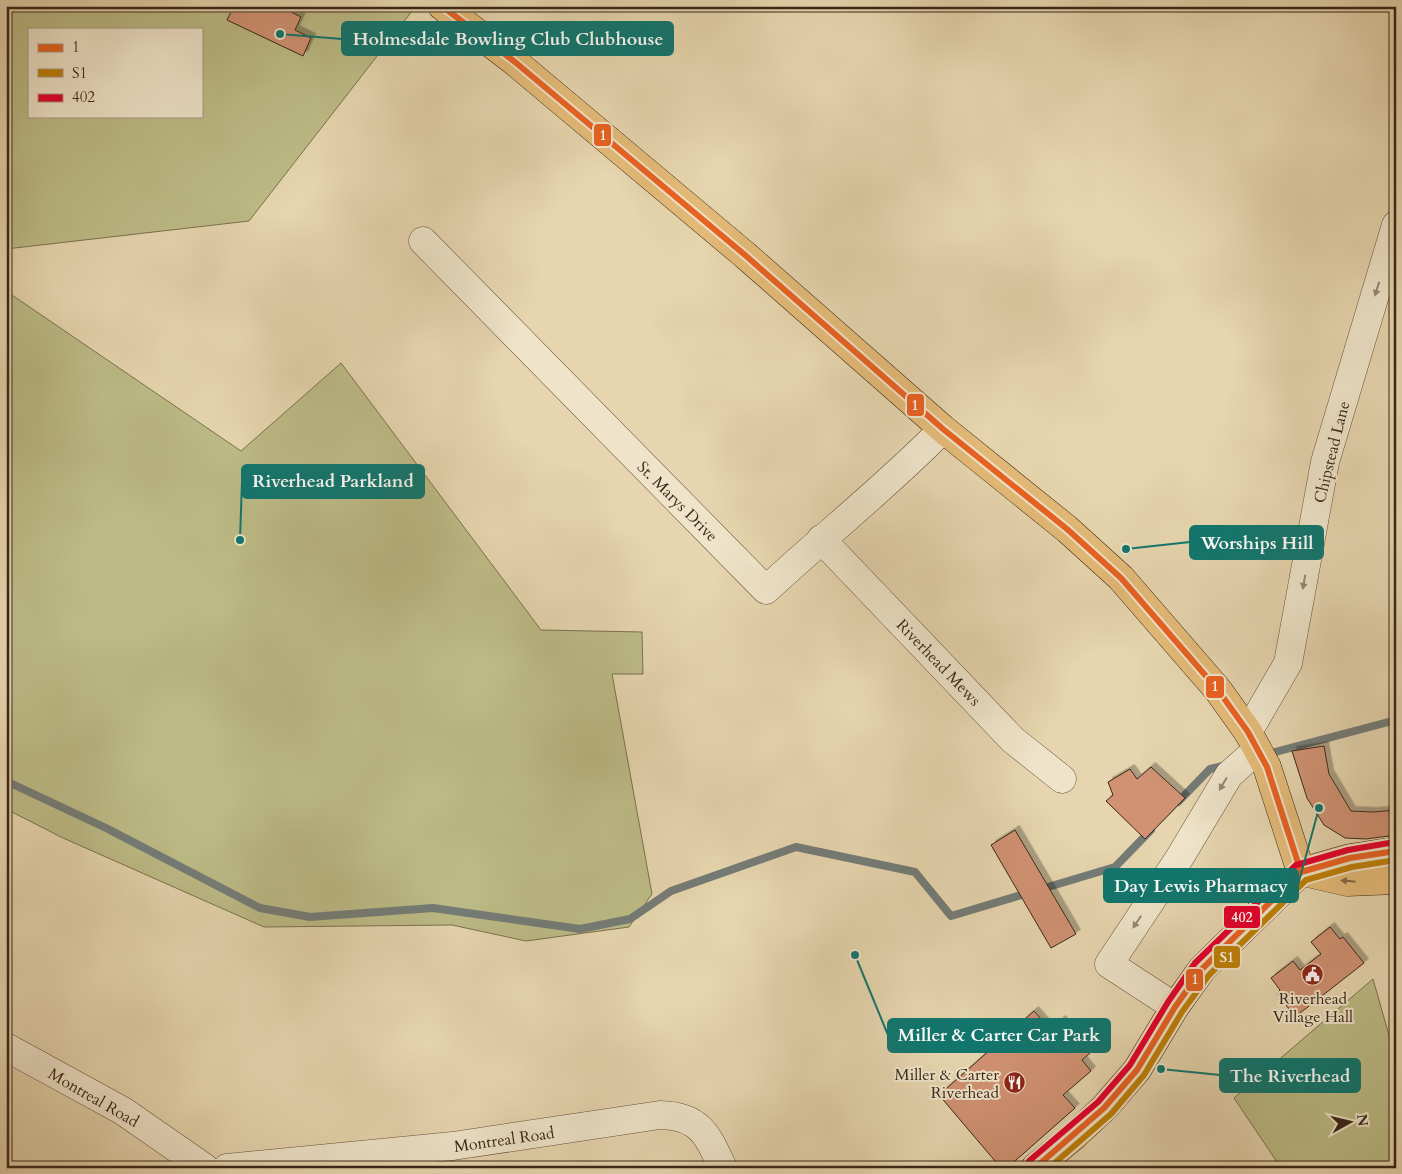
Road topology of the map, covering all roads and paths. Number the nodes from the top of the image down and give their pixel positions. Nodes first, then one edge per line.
1 (442, 6) edge
2 (1396, 225) edge
3 (423, 241) dead end
4 (943, 429) junction
5 (821, 539) junction
6 (1252, 741) junction
7 (1062, 779) dead end
8 (1396, 851) edge
9 (1301, 872) junction
10 (1396, 880) edge
11 (1175, 1006) junction
12 (6, 1047) edge
13 (205, 1168) edge
14 (227, 1168) edge
15 (723, 1168) edge
16 (1035, 1168) edge

1 - 4 main road
2 -> 6 street, Chipstead Lane
3 - 5 street, St. Marys Drive
4 - 5 street, St. Marys Drive
4 - 6 main road
5 - 7 street, Riverhead Mews
6 - 9 main road
6 -> 11 street, Chipstead Lane
8 - 9 main road
10 -> 9 main road
9 - 11 main road
11 - 16 main road
12 - 13 street, Montreal Road
14 - 15 street, Montreal Road

